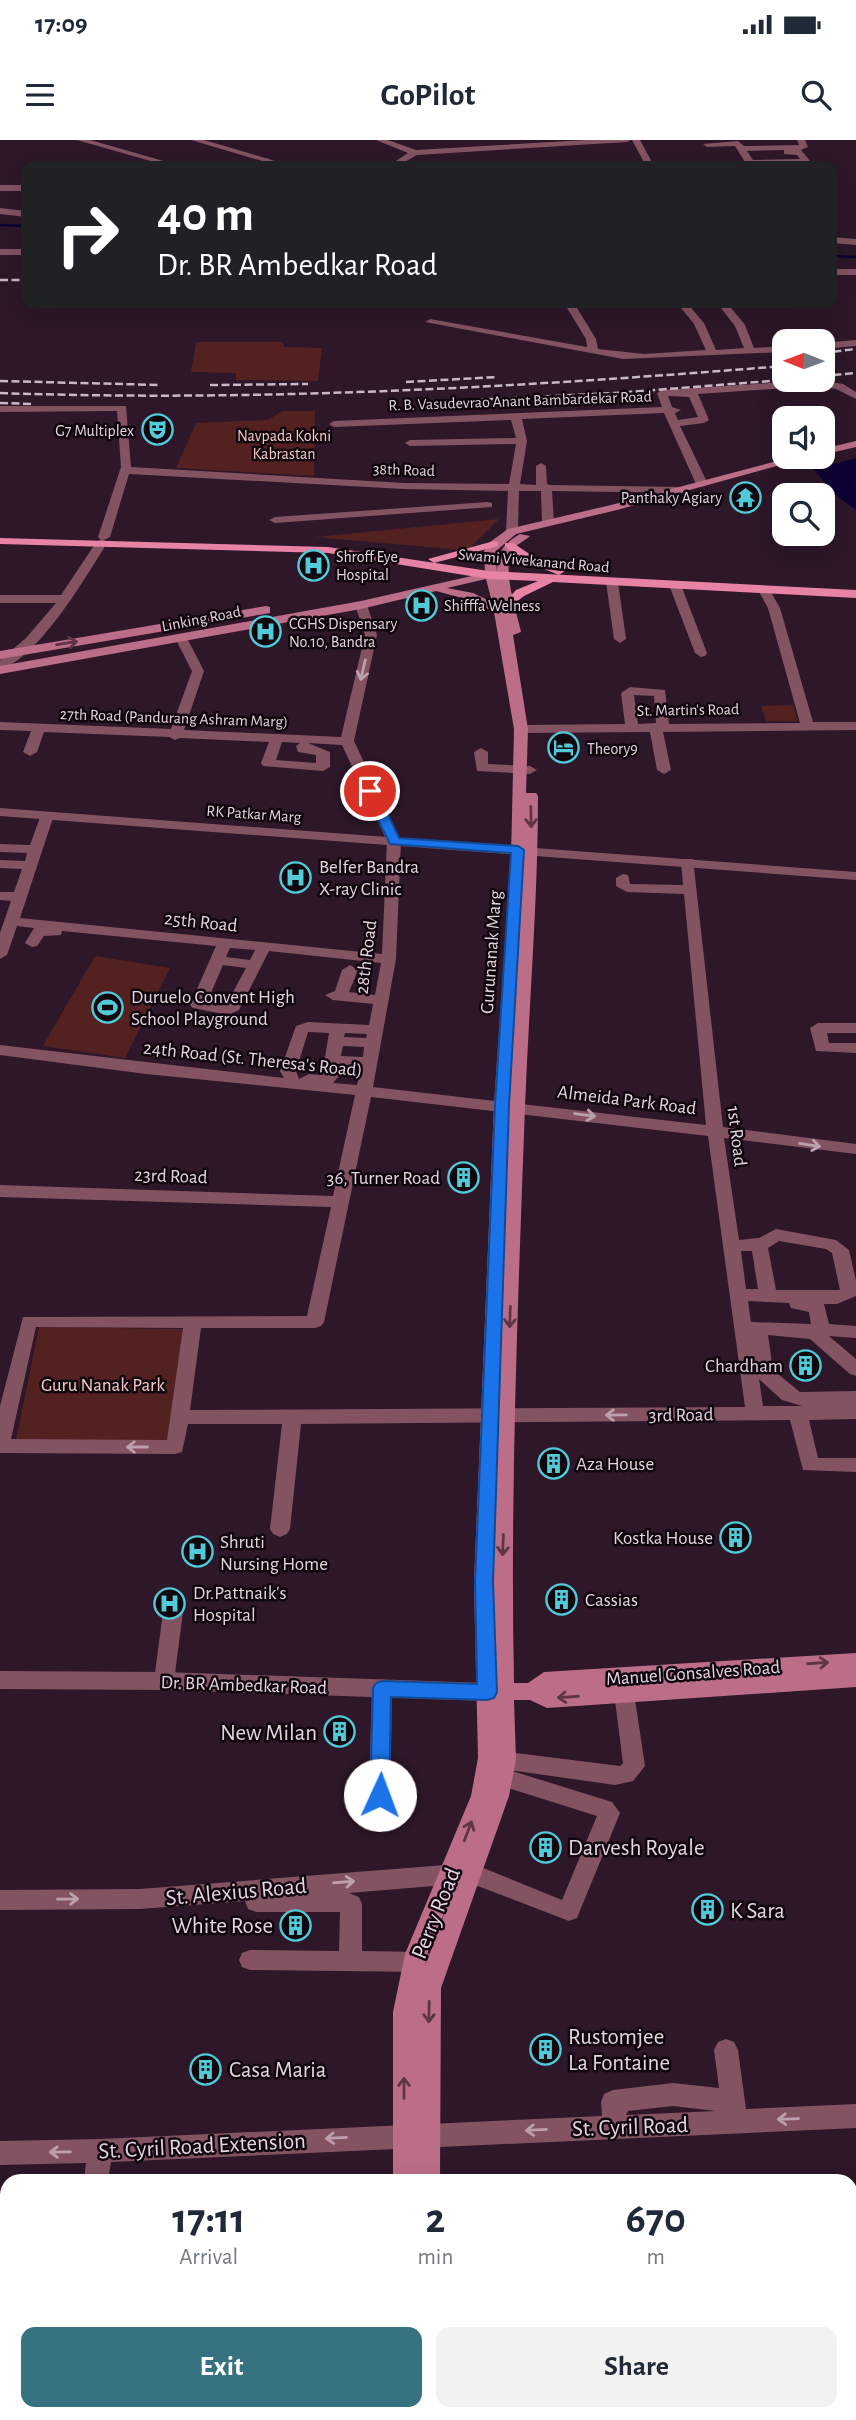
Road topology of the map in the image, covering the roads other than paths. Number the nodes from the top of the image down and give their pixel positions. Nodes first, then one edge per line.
1 (81, 140) edge
2 (110, 140) edge
3 (195, 140) edge
4 (380, 140) edge
5 (627, 140) edge
6 (636, 140) edge
7 (801, 140) edge
8 (514, 143) edge
9 (707, 144) dead end
10 (738, 144) edge
11 (96, 145) junction
12 (415, 153) junction
13 (158, 161) edge
14 (268, 161) edge
15 (401, 161) edge
16 (647, 161) edge
17 (758, 161) edge
18 (0, 188) edge
19 (21, 188) edge
20 (0, 211) edge
21 (21, 213) edge
22 (837, 240) edge
23 (856, 242) edge
24 (0, 246) edge
25 (7, 250) edge
26 (837, 270) edge
27 (856, 270) edge
28 (572, 308) edge
29 (686, 308) edge
30 (726, 308) edge
31 (430, 322) dead end
32 (856, 343) edge
33 (835, 345) edge
34 (593, 350) junction
35 (772, 350) edge
36 (751, 352) junction
37 (713, 354) junction
38 (724, 389) junction
39 (856, 396) edge
40 (667, 400) junction
41 (728, 404) dead end
42 (0, 408) edge
43 (516, 417) junction
44 (679, 423) junction
45 (334, 424) dead end
46 (522, 441) junction
47 (410, 443) dead end
48 (856, 445) edge
49 (835, 451) edge
50 (772, 465) edge
51 (541, 466) dead end
52 (772, 469) edge
53 (125, 470) junction
54 (702, 484) junction
55 (518, 487) junction
56 (544, 487) junction
57 (682, 490) junction
58 (488, 505) dead end
59 (275, 520) dead end
60 (548, 523) junction
61 (513, 531) junction
62 (0, 535) edge
63 (103, 540) junction
64 (0, 541) edge
65 (494, 544) junction
66 (509, 545) junction
67 (288, 546) junction
68 (434, 559) junction
69 (496, 572) junction
70 (473, 573) junction
71 (564, 575) junction
72 (612, 582) junction
73 (856, 584) edge
74 (675, 585) junction
75 (764, 590) junction
76 (429, 591) junction
77 (856, 594) edge
78 (66, 598) junction
79 (0, 599) edge
80 (361, 605) junction
81 (504, 606) junction
82 (181, 638) junction
83 (620, 639) dead end
84 (24, 650) junction
85 (701, 653) dead end
86 (0, 655) edge
87 (0, 668) edge
88 (632, 724) junction
89 (661, 725) junction
90 (807, 725) junction
91 (856, 726) edge
92 (525, 729) junction
93 (2, 733) edge
94 (175, 736) junction
95 (276, 739) junction
96 (303, 740) junction
97 (347, 741) junction
98 (481, 752) dead end
99 (525, 770) junction
100 (664, 770) dead end
101 (0, 812) edge
102 (47, 815) junction
103 (394, 841) junction
104 (0, 848) edge
105 (35, 849) junction
106 (524, 850) junction
107 (688, 862) junction
108 (0, 867) edge
109 (29, 868) junction
110 (856, 876) edge
111 (623, 878) dead end
112 (691, 890) junction
113 (0, 896) edge
114 (18, 897) junction
115 (10, 921) junction
116 (79, 932) junction
117 (5, 939) junction
118 (225, 943) junction
119 (244, 944) junction
120 (273, 950) junction
121 (0, 955) edge
122 (389, 959) junction
123 (217, 960) junction
124 (235, 962) junction
125 (255, 965) junction
126 (349, 971) dead end
127 (381, 1000) junction
128 (856, 1028) edge
129 (335, 1046) junction
130 (372, 1048) junction
131 (856, 1048) edge
132 (0, 1050) edge
133 (291, 1081) junction
134 (364, 1090) junction
135 (509, 1106) junction
136 (715, 1130) junction
137 (856, 1149) edge
138 (0, 1191) edge
139 (341, 1202) junction
140 (759, 1244) junction
141 (732, 1246) junction
142 (749, 1315) junction
143 (193, 1323) junction
144 (818, 1329) junction
145 (856, 1332) edge
146 (856, 1368) edge
147 (856, 1398) edge
148 (5, 1403) edge
149 (856, 1412) edge
150 (798, 1413) junction
151 (755, 1414) junction
152 (179, 1417) junction
153 (292, 1417) junction
154 (499, 1417) junction
155 (856, 1465) edge
156 (280, 1529) dead end
157 (174, 1604) dead end
158 (856, 1661) edge
159 (724, 1678) junction
160 (856, 1678) edge
161 (0, 1680) edge
162 (164, 1681) junction
163 (627, 1687) junction
164 (382, 1688) junction
165 (496, 1692) junction
166 (496, 1767) junction
167 (379, 1817) dead end
168 (461, 1874) junction
169 (261, 1897) junction
170 (0, 1900) edge
171 (250, 1960) dead end
172 (350, 1961) junction
173 (414, 1962) junction
174 (439, 1962) junction
175 (726, 2050) dead end
176 (734, 2112) junction
177 (856, 2116) edge
178 (416, 2134) junction
179 (100, 2151) junction
180 (0, 2153) edge
181 (97, 2174) edge
182 (406, 2174) edge
183 (426, 2174) edge

1 - 11 street
2 - 11 street
3 - 14 street
4 - 12 street
5 - 8 street
6 - 16 street
7 - 10 street
8 - 12 street
9 - 10 street
10 - 17 street
11 - 13 street
12 - 15 street
18 - 19 street
20 - 21 street
22 - 23 street
24 - 25 street
26 - 27 street
28 - 34 street
29 - 37 street
30 - 36 street
31 - 34 street
32 - 33 street
34 - 37 street
35 - 36 street
36 - 37 street
38 - 39 street
38 - 40 street
38 - 41 street
40 - 43 street, R. B. Vasudevrao Anant Bambardekar Road
40 - 44 street, R. B. Vasudevrao Anant Bambardekar Road
40 - 44 street
42 - 53 street
43 - 45 street, R. B. Vasudevrao Anant Bambardekar Road
43 - 46 street
44 - 54 street, R. B. Vasudevrao Anant Bambardekar Road
46 - 47 street
46 - 55 street
48 - 49 main road
50 - 54 main road
51 - 56 street
52 - 66 main road
53 - 55 street, 38th Road
53 - 63 street
54 - 57 main road
55 - 56 street, 38th Road
55 - 61 street
56 - 57 street, 38th Road
56 - 60 street
57 - 60 main road
58 - 59 street
60 - 61 main road
61 - 65 main road
62 - 63 main road, Swami Vivekanand Road
63 - 64 main road, Swami Vivekanand Road
63 - 67 main road, Swami Vivekanand Road
63 - 78 street
65 - 68 main road
65 - 69 main road, Gurunanak Marg
66 - 69 main road
66 - 71 main road
67 - 68 main road, Swami Vivekanand Road
67 - 70 main road, Swami Vivekanand Road
68 - 69 main road, Swami Vivekanand Road
69 - 70 main road, Swami Vivekanand Road
69 - 71 main road, Swami Vivekanand Road
69 - 76 main road, Linking Road
69 - 81 main road, Gurunanak Marg
84 -> 70 main road, Linking Road
71 - 72 main road, Swami Vivekanand Road
71 - 73 main road, Swami Vivekanand Road
71 - 81 main road
72 - 74 main road, Swami Vivekanand Road
72 - 83 street
74 - 75 main road, Swami Vivekanand Road
74 - 85 street
75 - 77 main road, Swami Vivekanand Road
75 - 90 street
76 - 80 main road, Linking Road
76 - 81 main road
78 - 79 street
78 - 84 street
80 - 82 main road, Linking Road
80 -> 97 street
81 - 92 main road, Gurunanak Marg
82 - 87 main road, Linking Road
82 - 94 street
84 - 86 main road, Linking Road
84 - 87 street
88 - 89 street, St. Martin's Road
88 - 89 street
88 - 92 street, St. Martin's Road
89 - 90 street, St. Martin's Road
89 - 100 street
90 - 91 street, St. Martin's Road
92 - 99 main road, Gurunanak Marg
93 - 94 street, 27th Road (Pandurang Ashram Marg)
94 - 95 street, 27th Road (Pandurang Ashram Marg)
95 - 96 street, 27th Road (Pandurang Ashram Marg)
95 - 96 street
96 - 97 street, 27th Road (Pandurang Ashram Marg)
97 - 103 street, 28th Road
98 - 99 street
99 - 106 main road, Gurunanak Marg
101 - 102 street, RK Patkar Marg
102 - 103 street, RK Patkar Marg
102 - 105 street
103 - 106 street, RK Patkar Marg
103 - 122 street, 28th Road
104 - 105 street
105 - 109 street
106 - 107 street, RK Patkar Marg
106 - 135 main road, Gurunanak Marg
107 - 110 street, RK Patkar Marg
107 - 112 street, 1st Road
108 - 109 street
109 - 114 street
111 - 112 street
112 - 136 street, 1st Road
113 - 114 street
114 - 115 street
115 - 116 street, 25th Road
115 - 117 street
116 - 117 street
116 - 118 street, 25th Road
117 - 121 street
118 - 119 street, 25th Road
118 - 123 street
119 - 120 street, 25th Road
119 - 124 street
120 - 122 street, 25th Road
120 - 125 street
122 - 127 street, 28th Road
123 - 124 street
123 - 125 street
124 - 125 street
126 - 127 street
127 - 130 street, 28th Road
128 - 131 street
129 - 130 street
129 - 130 street
129 - 133 street
129 - 133 street
130 - 134 street, 28th Road
132 - 133 street, 24th Road (St. Theresa's Road)
133 - 134 street, 24th Road (St. Theresa's Road)
134 - 135 street, 24th Road (St. Theresa's Road)
134 - 139 street, 28th Road
135 -> 136 street, Almeida Park Road
135 - 154 main road, Gurunanak Marg
136 -> 137 street, Almeida Park Road
136 - 141 street, 1st Road
138 - 139 street, 23rd Road
139 - 143 street, 28th Road
140 - 141 street
140 - 142 street
140 - 142 street
141 - 142 street, 1st Road
142 - 144 street
142 - 144 street
142 - 146 street
142 - 147 street
142 - 151 street, 1st Road
143 - 148 street
143 - 152 street
144 - 145 street
152 -> 148 street
149 - 150 street, 3rd Road
150 - 151 street, 3rd Road
150 - 155 street
151 -> 154 street, 3rd Road
152 - 153 street, 3rd Road
153 - 154 street, 3rd Road
153 - 156 street
154 - 165 main road, Gurunanak Marg
157 - 162 street
159 -> 158 main road, Manuel Gonsalves Road
159 - 160 main road, Manuel Gonsalves Road
159 - 163 main road, Manuel Gonsalves Road
161 - 162 street, Dr. BR Ambedkar Road
162 - 164 street, Dr. BR Ambedkar Road
163 - 165 main road, Manuel Gonsalves Road
163 - 166 street
164 - 165 street, Dr. BR Ambedkar Road
164 - 167 street
165 - 166 main road, Perry Road
166 - 168 main road, Perry Road
166 - 168 street
169 -> 168 street, St. Alexius Road
168 - 173 main road, Perry Road
168 - 174 main road, Perry Road
170 -> 169 street, St. Alexius Road
169 - 172 street
171 - 172 street
172 - 173 street
173 - 174 street
178 -> 173 main road, Perry Road
174 -> 178 main road, Perry Road
175 - 176 street
177 -> 176 street, St. Cyril Road
176 -> 178 street, St. Cyril Road
178 -> 179 street, St. Cyril Road Extension
178 - 182 main road, Perry Road
178 - 183 main road, Perry Road
179 -> 180 street, St. Cyril Road Extension
179 - 181 street

